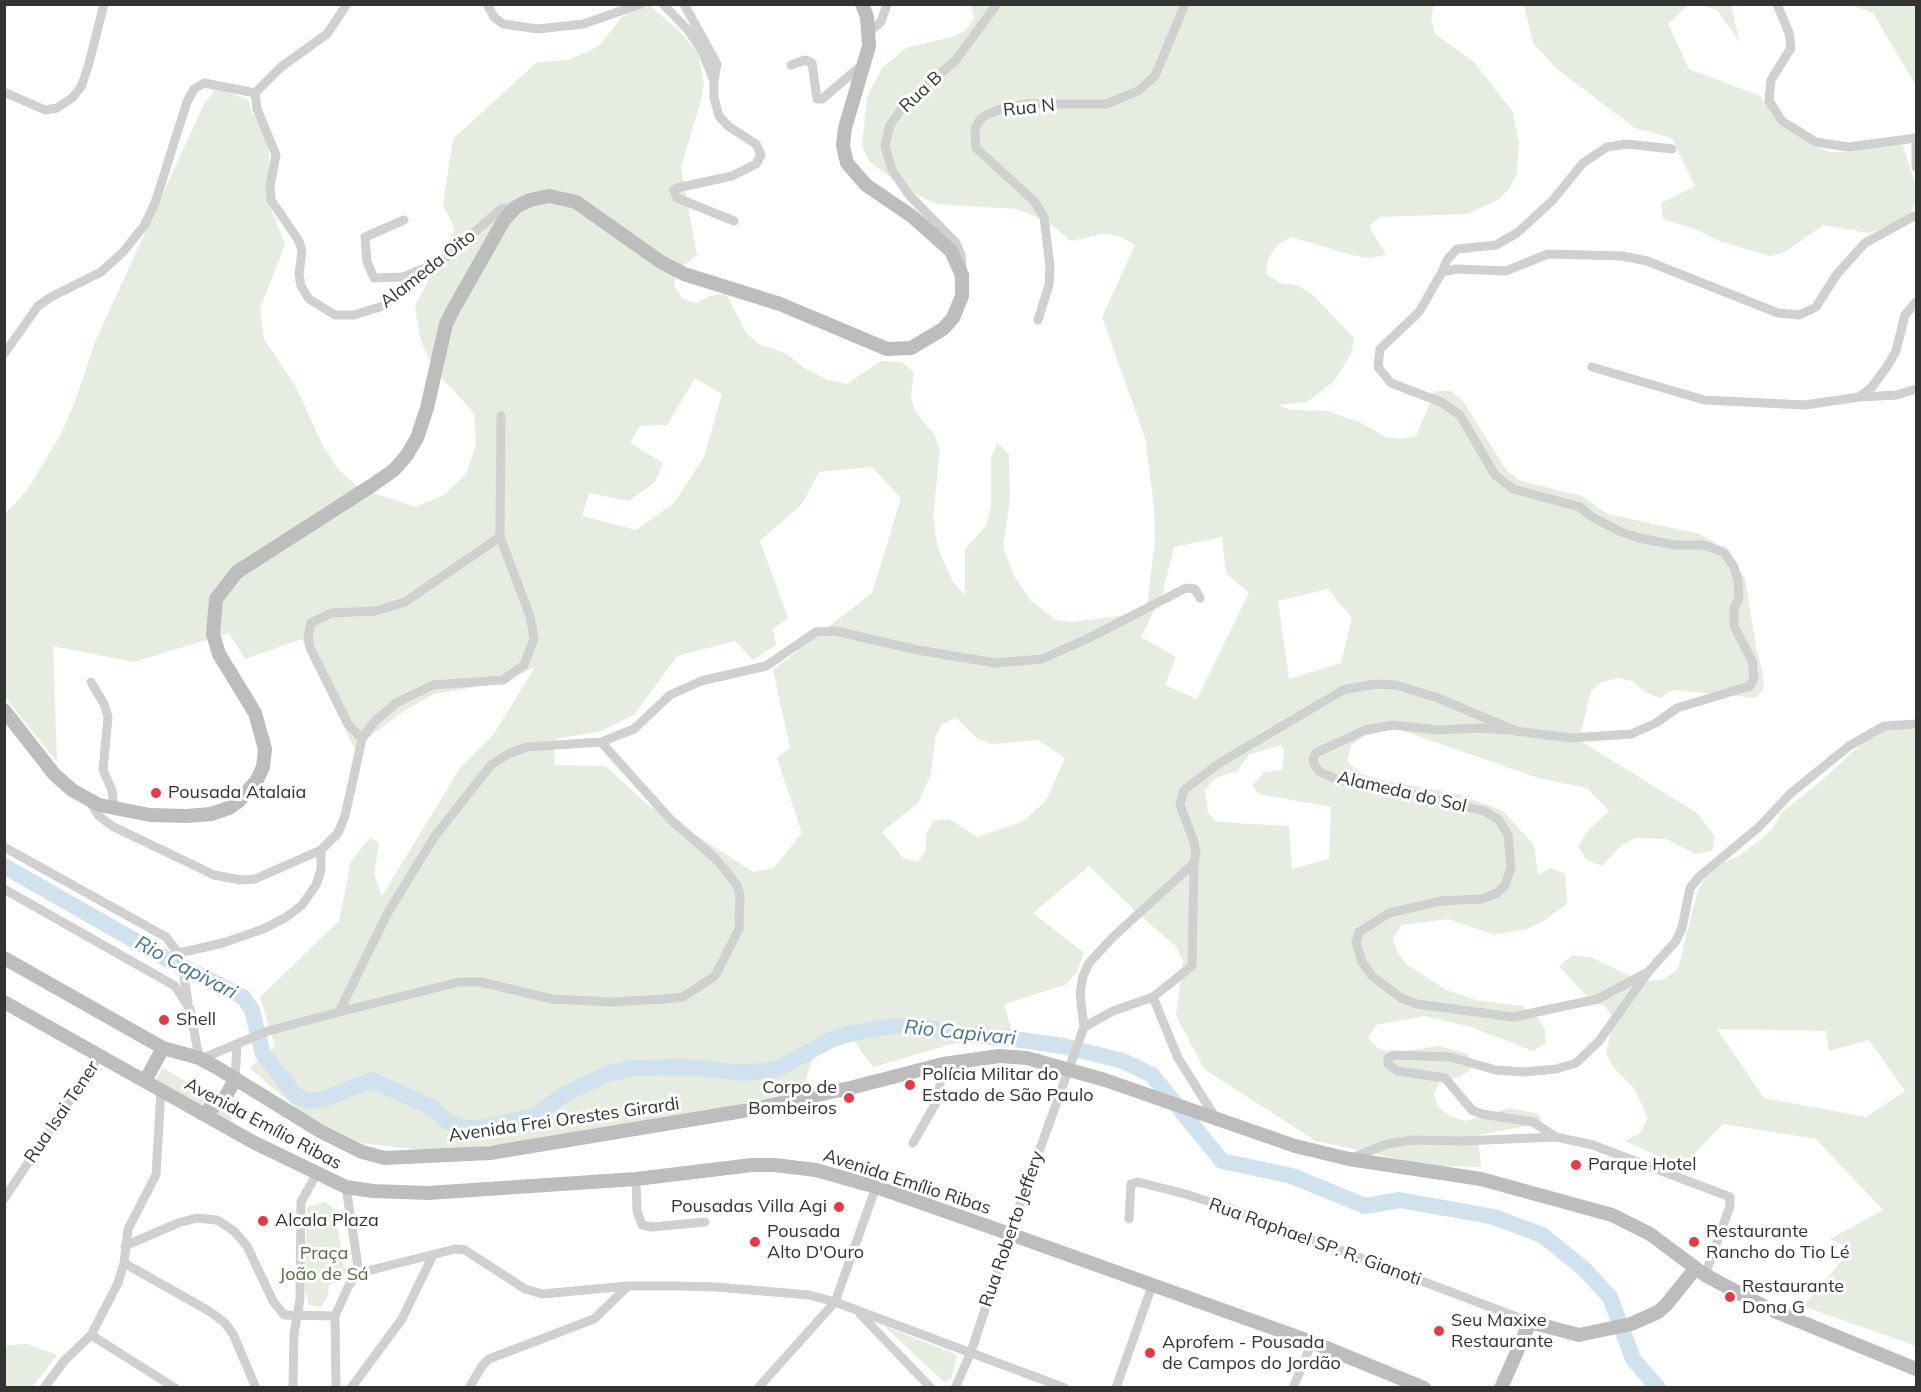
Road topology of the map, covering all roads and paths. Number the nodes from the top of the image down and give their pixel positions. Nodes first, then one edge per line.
1 (104, 4) edge
2 (347, 4) edge
3 (487, 4) edge
4 (641, 4) edge
5 (663, 4) edge
6 (684, 4) edge
7 (862, 4) edge
8 (887, 4) edge
9 (997, 4) edge
10 (1185, 4) edge
11 (1777, 4) edge
12 (869, 32) junction
13 (866, 62) junction
14 (791, 65) dead end
15 (714, 81) junction
16 (4, 92) edge
17 (255, 93) junction
18 (1917, 138) edge
19 (1917, 146) edge
20 (1672, 149) dead end
21 (1917, 167) edge
22 (516, 207) junction
23 (1917, 215) edge
24 (404, 220) dead end
25 (734, 221) dead end
26 (443, 260) junction
27 (1442, 272) junction
28 (962, 275) junction
29 (1917, 302) edge
30 (1038, 320) dead end
31 (4, 354) edge
32 (1592, 367) dead end
33 (1917, 389) edge
34 (1859, 397) junction
35 (501, 416) dead end
36 (500, 537) junction
37 (1200, 598) dead end
38 (91, 682) dead end
39 (4, 710) edge
40 (1917, 724) edge
41 (1516, 731) junction
42 (362, 740) junction
43 (601, 742) junction
44 (88, 800) junction
45 (114, 809) junction
46 (4, 847) edge
47 (321, 850) junction
48 (1194, 863) junction
49 (4, 889) edge
50 (180, 955) junction
51 (4, 958) edge
52 (1649, 971) junction
53 (1153, 997) junction
54 (4, 1002) edge
55 (190, 1009) junction
56 (339, 1012) junction
57 (1083, 1030) junction
58 (237, 1044) junction
59 (163, 1048) junction
60 (100, 1055) junction
61 (200, 1058) junction
62 (943, 1064) junction
63 (1070, 1066) junction
64 (235, 1080) junction
65 (145, 1081) junction
66 (161, 1090) junction
67 (203, 1114) junction
68 (1217, 1119) junction
69 (1556, 1137) junction
70 (913, 1143) dead end
71 (1349, 1159) junction
72 (316, 1175) junction
73 (636, 1179) junction
74 (346, 1187) junction
75 (876, 1187) junction
76 (4, 1199) edge
77 (1129, 1219) dead end
78 (705, 1222) dead end
79 (1010, 1234) junction
80 (125, 1246) junction
81 (432, 1257) junction
82 (124, 1263) junction
83 (1700, 1272) junction
84 (359, 1273) junction
85 (628, 1286) junction
86 (1152, 1286) junction
87 (835, 1302) junction
88 (856, 1311) junction
89 (299, 1316) junction
90 (335, 1316) junction
91 (887, 1322) junction
92 (1530, 1323) junction
93 (879, 1332) junction
94 (91, 1335) junction
95 (1312, 1342) junction
96 (970, 1352) junction
97 (1917, 1370) edge
98 (44, 1388) edge
99 (175, 1388) edge
100 (256, 1388) edge
101 (293, 1388) edge
102 (336, 1388) edge
103 (351, 1388) edge
104 (469, 1388) edge
105 (758, 1388) edge
106 (931, 1388) edge
107 (955, 1388) edge
108 (1065, 1388) edge
109 (1116, 1388) edge
110 (1293, 1388) edge
111 (1424, 1388) edge
112 (1501, 1388) edge

1 - 16 street
2 - 17 street
3 - 4 street
5 - 15 street
6 - 15 street
7 - 12 street
8 - 12 street
9 - 28 street, Rua B
10 - 30 street, Rua N
11 - 18 street
12 - 13 street
13 - 14 street
13 - 28 street
15 - 25 street
17 - 26 street, Alameda Oito
17 - 31 street
19 - 21 street
20 - 27 street
22 - 26 street, Alameda Oito
22 - 28 street
22 - 45 street
23 - 27 street
24 - 26 street
27 - 41 street
29 - 34 street
32 - 34 street
33 - 34 street
35 - 36 street
36 - 42 street
36 - 42 street
37 - 43 street
38 - 45 street
39 - 44 street
40 - 52 street
41 - 48 street
41 - 52 street, Alameda do Sol
42 - 47 street
43 - 56 street
43 - 56 street
44 - 45 street
44 - 47 street
46 - 50 street
47 - 50 street
48 - 53 street
48 - 57 street
49 - 55 street
50 - 55 street
51 - 59 street, Avenida Frei Orestes Girardi
52 - 69 street
53 - 57 street
53 - 68 street
54 - 60 street, Avenida Emílio Ribas
55 - 61 street
56 - 58 street
57 - 63 street, Rua Roberto Jeffery
58 - 61 street
58 - 64 street
59 - 61 street, Avenida Frei Orestes Girardi
59 - 65 street
60 - 65 street, Avenida Emílio Ribas
60 - 76 street, Rua Isai Tener
61 - 64 street, Avenida Frei Orestes Girardi
62 - 63 street, Avenida Frei Orestes Girardi
62 - 64 street, Avenida Frei Orestes Girardi
62 - 70 street
63 - 68 street, Avenida Frei Orestes Girardi
63 - 79 street, Rua Roberto Jeffery
64 - 67 street
65 - 66 street, Avenida Emílio Ribas
66 - 67 street, Avenida Emílio Ribas
66 - 80 street
67 - 72 street, Avenida Emílio Ribas
68 - 71 street, Avenida Frei Orestes Girardi
69 - 71 street
69 - 83 street
71 - 83 street, Avenida Frei Orestes Girardi
72 - 74 street, Avenida Emílio Ribas
72 - 89 street
73 - 74 street, Avenida Emílio Ribas
73 - 75 street, Avenida Emílio Ribas
73 - 78 street
74 - 84 street
75 - 79 street, Avenida Emílio Ribas
75 - 87 street
77 - 92 street, Rua Raphael SP. R. Gianoti
79 - 86 street, Avenida Emílio Ribas
79 - 96 street, Rua Roberto Jeffery
80 - 82 street
80 - 89 street
81 - 84 street
81 - 85 street
81 - 103 street
82 - 94 street
82 - 100 street
83 - 92 street
83 - 97 street, Avenida Frei Orestes Girardi
84 - 90 street
85 - 87 street
85 - 104 street
86 - 95 street, Avenida Emílio Ribas
86 - 109 street
87 - 88 street
87 - 105 street
88 - 91 street
88 - 93 street
89 - 90 street
89 - 101 street
90 - 102 street
91 - 93 street
91 - 96 street
92 - 112 street
93 - 106 street
94 - 98 street
94 - 99 street
95 - 110 street
95 - 111 street, Avenida Emílio Ribas
96 - 107 street, Rua Roberto Jeffery
96 - 108 street

